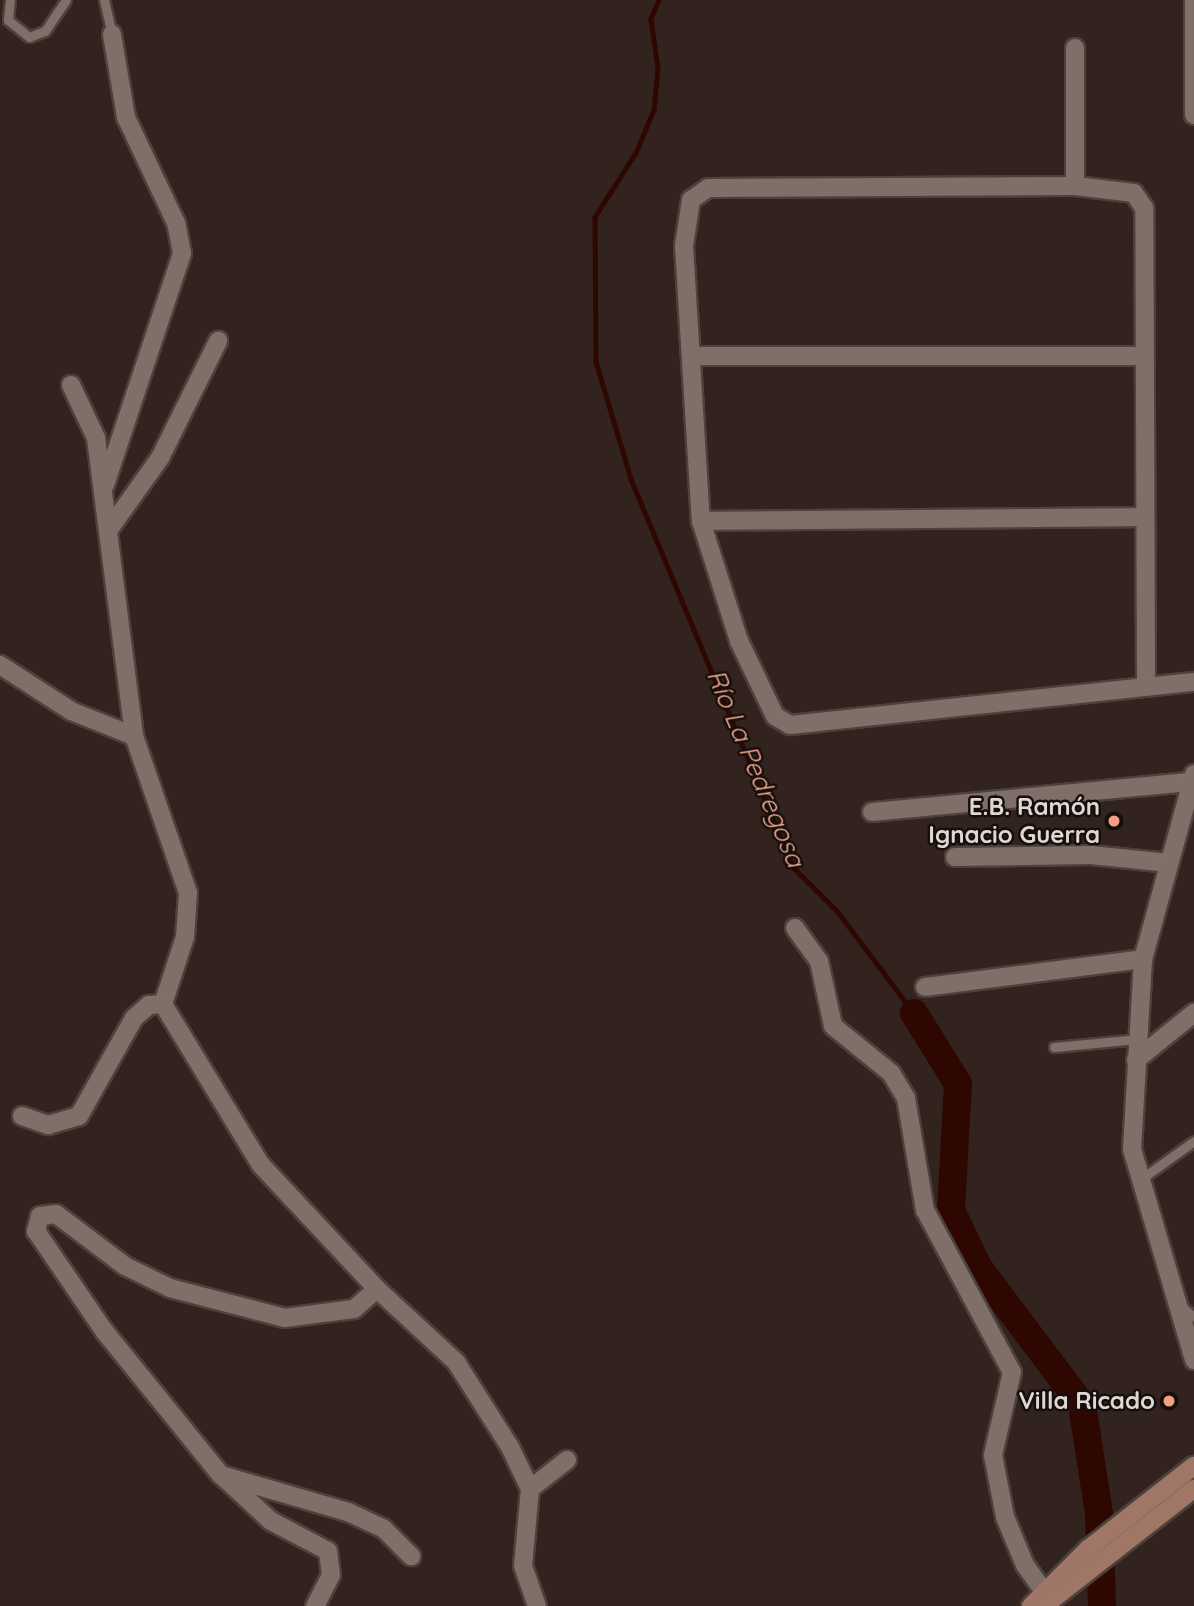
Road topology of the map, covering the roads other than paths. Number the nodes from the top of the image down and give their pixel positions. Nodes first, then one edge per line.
1 (10, 0) edge
2 (66, 0) edge
3 (104, 0) edge
4 (1194, 0) edge
5 (112, 34) joint
6 (1074, 48) dead end
7 (1193, 70) edge
8 (1194, 115) edge
9 (1075, 186) junction
10 (218, 341) dead end
11 (691, 356) junction
12 (1141, 356) junction
13 (71, 385) dead end
14 (104, 488) junction
15 (1144, 517) junction
16 (701, 521) junction
17 (110, 528) junction
18 (0, 665) edge
19 (1194, 682) edge
20 (1146, 685) junction
21 (134, 736) junction
22 (1192, 778) edge
23 (872, 812) dead end
24 (955, 857) dead end
25 (1169, 863) junction
26 (795, 928) dead end
27 (1143, 959) junction
28 (925, 987) dead end
29 (163, 1004) junction
30 (1194, 1013) edge
31 (1137, 1039) junction
32 (1054, 1048) dead end
33 (1136, 1060) junction
34 (22, 1116) dead end
35 (1194, 1142) edge
36 (1138, 1181) junction
37 (377, 1289) junction
38 (1179, 1304) junction
39 (1194, 1317) edge
40 (1194, 1360) edge
41 (567, 1460) dead end
42 (1194, 1466) edge
43 (221, 1475) junction
44 (530, 1489) junction
45 (1194, 1489) edge
46 (411, 1556) dead end
47 (1090, 1558) junction
48 (1045, 1598) edge
49 (315, 1606) edge
50 (537, 1606) edge
51 (1031, 1606) edge

1 - 2 lane
3 - 5 lane
4 - 7 street
5 - 14 street
6 - 9 street
7 - 8 street
9 - 11 street
9 - 12 street
10 - 17 street
11 - 12 street
11 - 16 street
12 - 15 street
13 - 14 street
14 - 17 street
15 - 16 street
15 - 20 street
16 - 20 street
17 - 21 street
18 - 21 street
19 - 20 street
21 - 29 street
22 - 23 street
22 - 25 street
24 - 25 street
25 - 27 street
26 - 48 street
27 - 28 street
27 - 31 street
29 - 34 street
29 - 37 street
30 - 33 street
31 - 32 lane
31 - 33 street
33 - 36 street
35 - 36 lane
36 - 38 street
37 - 43 street
37 - 44 street
38 - 39 lane
38 - 40 street
41 - 44 street
42 - 47 main road
43 - 46 street
43 - 49 street
44 - 50 street
45 - 47 main road
47 - 48 main road
48 - 51 main road

